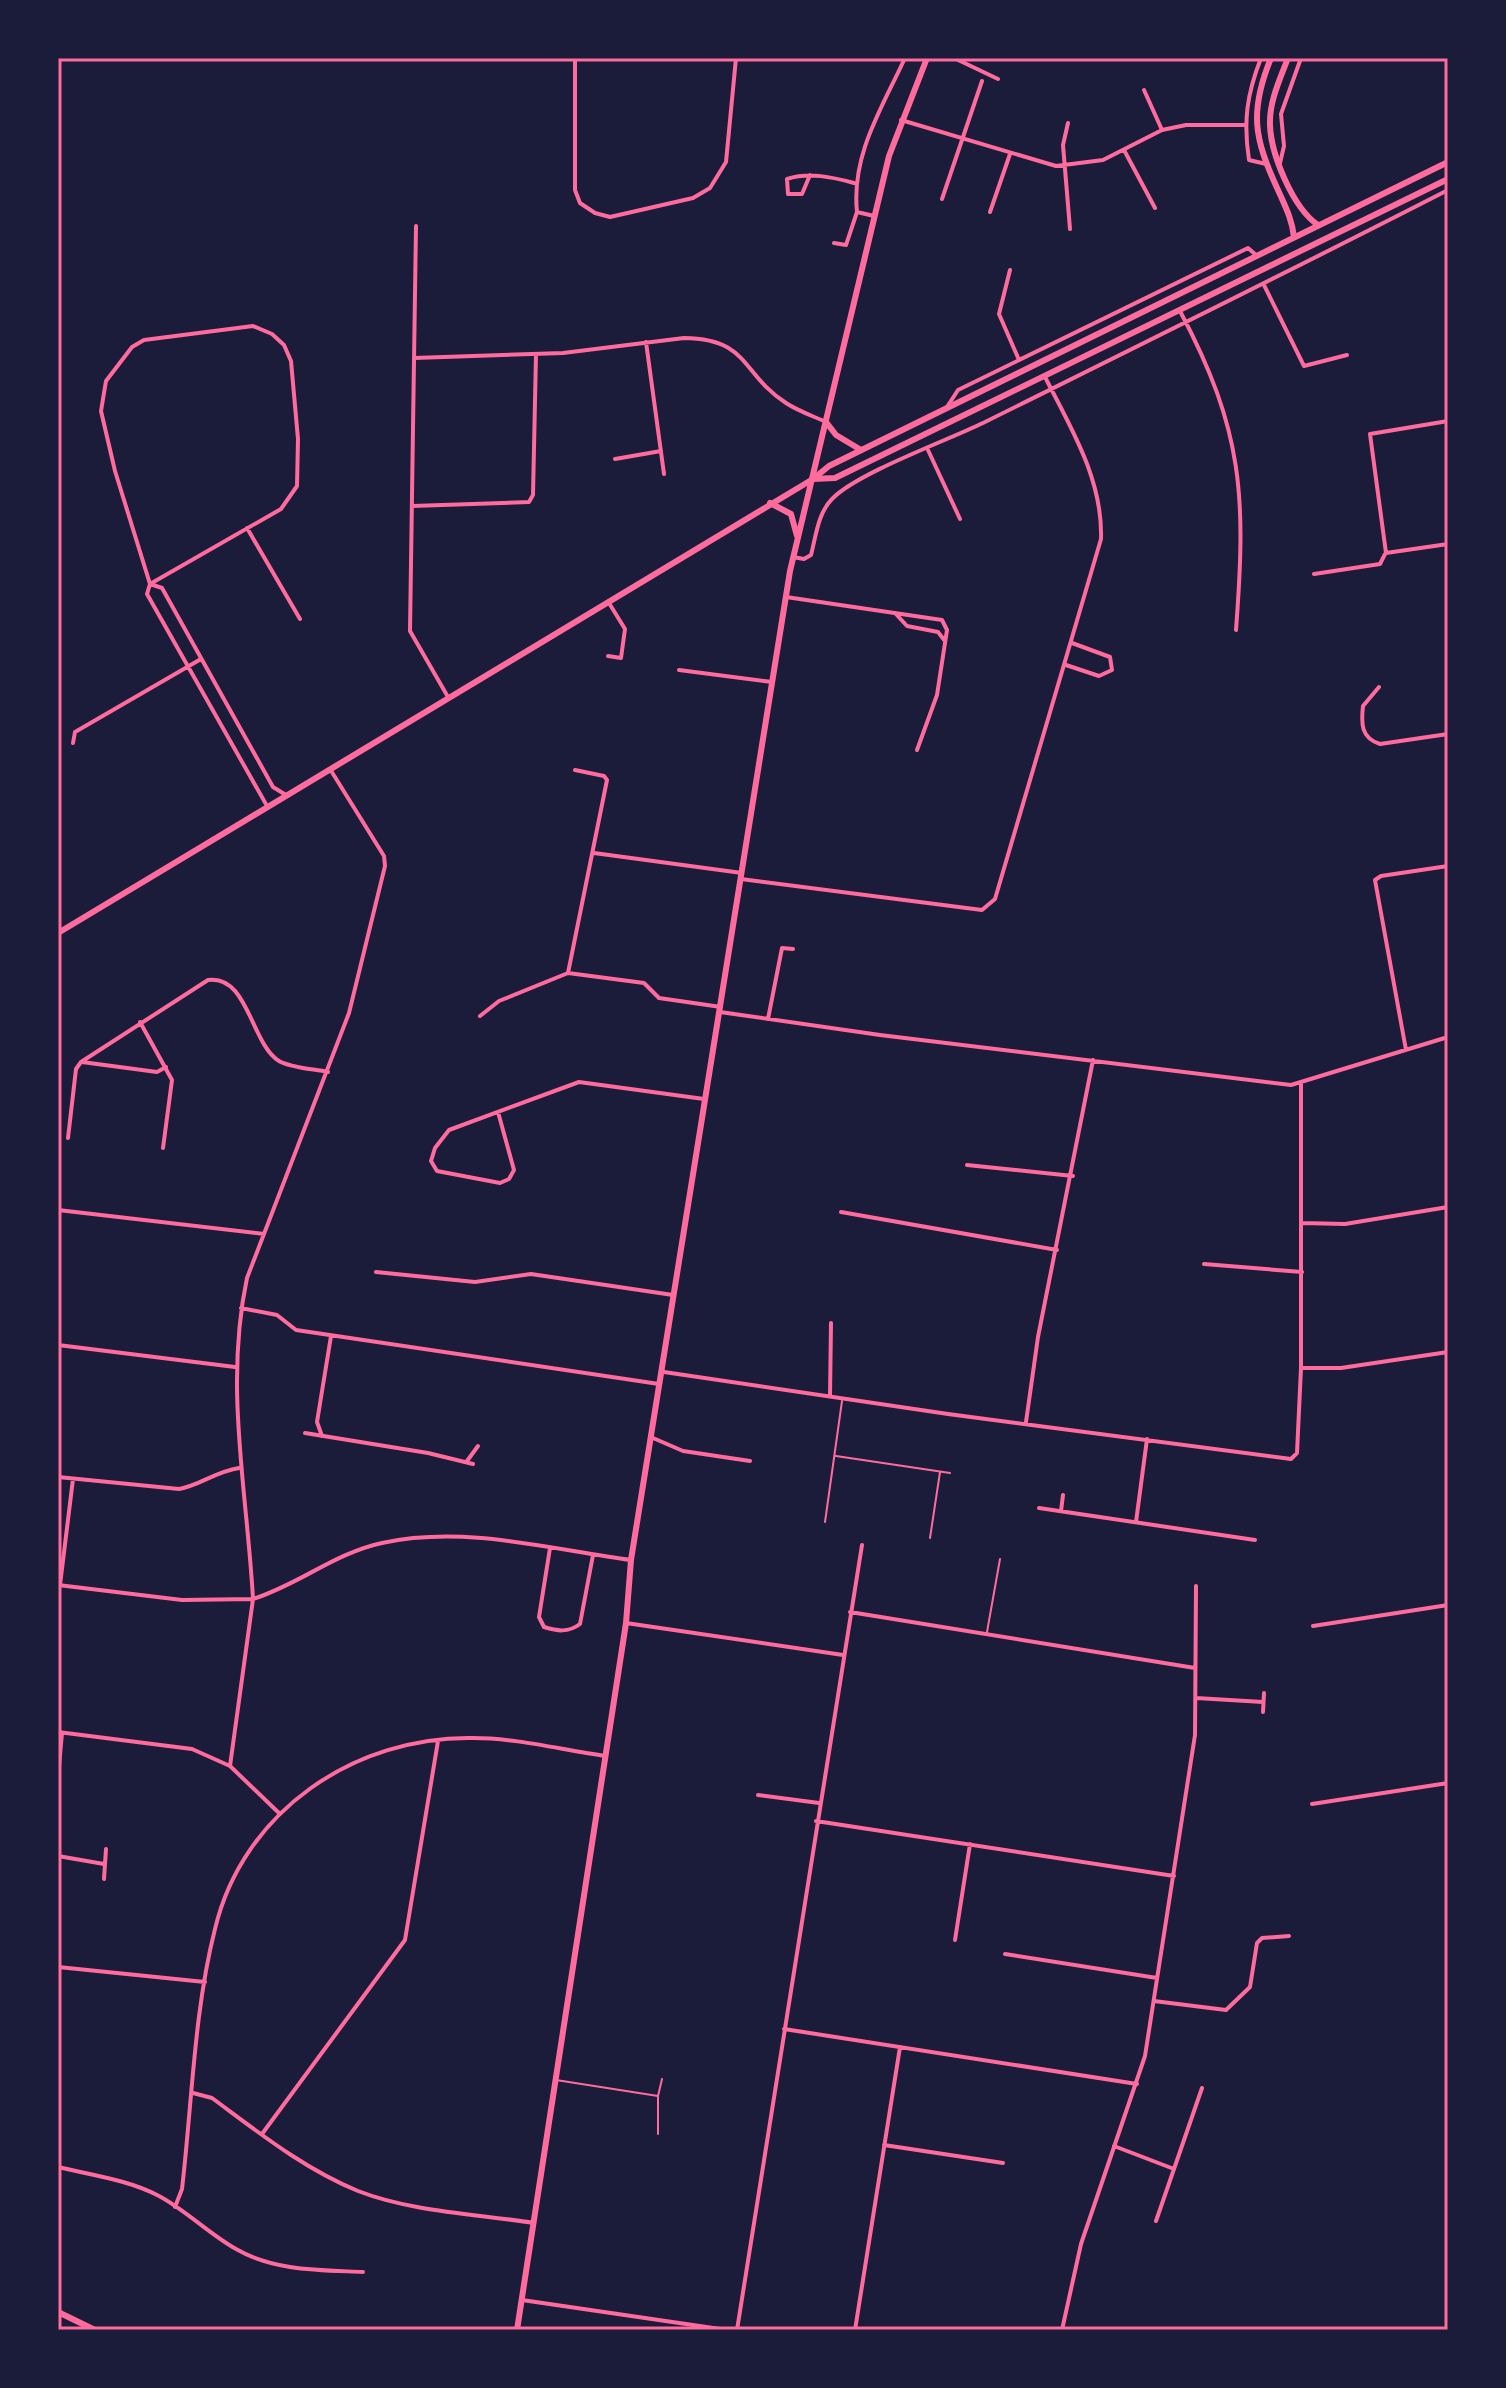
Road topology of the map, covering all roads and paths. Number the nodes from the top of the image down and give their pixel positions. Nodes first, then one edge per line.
1 (575, 58) edge
2 (736, 58) edge
3 (905, 58) edge
4 (927, 58) edge
5 (954, 58) edge
6 (1261, 58) edge
7 (1271, 58) edge
8 (1288, 58) edge
9 (1301, 58) edge
10 (998, 79) dead end
11 (982, 81) dead end
12 (1144, 90) dead end
13 (900, 120) junction
14 (1068, 123) dead end
15 (1244, 125) junction
16 (1162, 130) junction
17 (962, 139) junction
18 (1124, 150) junction
19 (1010, 154) junction
20 (1448, 162) edge
21 (1280, 163) junction
22 (1266, 164) junction
23 (1063, 166) junction
24 (810, 175) junction
25 (1448, 179) edge
26 (854, 183) junction
27 (1448, 190) edge
28 (942, 199) dead end
29 (1155, 208) dead end
30 (857, 212) junction
31 (990, 212) dead end
32 (875, 217) junction
33 (1318, 225) junction
34 (416, 226) dead end
35 (1070, 229) dead end
36 (1294, 237) junction
37 (834, 243) dead end
38 (1256, 255) junction
39 (1010, 270) dead end
40 (1264, 285) junction
41 (1180, 311) junction
42 (1184, 320) junction
43 (646, 342) junction
44 (536, 354) junction
45 (1347, 355) dead end
46 (414, 358) junction
47 (1019, 360) junction
48 (1045, 377) junction
49 (1051, 389) junction
50 (946, 410) junction
51 (1448, 421) edge
52 (826, 422) junction
53 (861, 450) junction
54 (928, 450) junction
55 (661, 451) junction
56 (615, 459) dead end
57 (664, 474) dead end
58 (813, 479) junction
59 (770, 503) junction
60 (412, 506) junction
61 (960, 519) dead end
62 (247, 528) junction
63 (798, 539) junction
64 (1448, 544) edge
65 (1386, 553) junction
66 (793, 557) junction
67 (1314, 574) dead end
68 (150, 584) junction
69 (786, 597) junction
70 (607, 601) junction
71 (895, 613) junction
72 (300, 619) dead end
73 (1236, 630) dead end
74 (945, 641) junction
75 (1072, 643) junction
76 (608, 656) dead end
77 (201, 659) junction
78 (190, 665) junction
79 (1066, 665) junction
80 (679, 670) dead end
81 (772, 682) junction
82 (1379, 687) dead end
83 (448, 697) junction
84 (1448, 734) edge
85 (73, 743) dead end
86 (917, 750) dead end
87 (330, 769) junction
88 (575, 770) dead end
89 (286, 795) junction
90 (267, 806) junction
91 (594, 853) junction
92 (1448, 866) edge
93 (742, 876) junction
94 (58, 933) edge
95 (793, 949) dead end
96 (568, 973) junction
97 (721, 1009) junction
98 (480, 1016) dead end
99 (768, 1019) junction
100 (140, 1022) junction
101 (1448, 1037) edge
102 (1406, 1050) junction
103 (1093, 1060) junction
104 (81, 1062) junction
105 (166, 1067) junction
106 (328, 1072) junction
107 (1301, 1082) junction
108 (706, 1100) junction
109 (498, 1112) junction
110 (68, 1138) dead end
111 (163, 1148) dead end
112 (967, 1165) dead end
113 (1073, 1176) junction
114 (1448, 1207) edge
115 (58, 1210) edge
116 (841, 1212) dead end
117 (1302, 1223) junction
118 (264, 1234) junction
119 (1057, 1250) junction
120 (1204, 1264) dead end
121 (376, 1272) dead end
122 (1302, 1272) junction
123 (675, 1295) junction
124 (241, 1308) junction
125 (831, 1323) dead end
126 (331, 1336) junction
127 (58, 1345) edge
128 (1448, 1352) edge
129 (235, 1367) junction
130 (1301, 1368) junction
131 (664, 1372) junction
132 (662, 1384) junction
133 (830, 1397) junction
134 (842, 1399) junction
135 (1026, 1422) junction
136 (305, 1433) dead end
137 (322, 1436) junction
138 (653, 1438) junction
139 (1147, 1439) junction
140 (478, 1446) dead end
141 (835, 1455) junction
142 (467, 1461) junction
143 (750, 1461) dead end
144 (473, 1464) dead end
145 (239, 1468) junction
146 (940, 1471) junction
147 (950, 1473) dead end
148 (58, 1477) edge
149 (73, 1479) junction
150 (1063, 1495) dead end
151 (1039, 1508) dead end
152 (1061, 1511) junction
153 (825, 1522) dead end
154 (1136, 1522) junction
155 (930, 1538) dead end
156 (1255, 1540) dead end
157 (862, 1545) dead end
158 (550, 1548) junction
159 (593, 1555) junction
160 (1000, 1559) dead end
161 (631, 1560) junction
162 (59, 1585) edge
163 (1196, 1586) dead end
164 (253, 1599) junction
165 (1448, 1605) edge
166 (850, 1612) junction
167 (626, 1623) junction
168 (1313, 1626) dead end
169 (987, 1633) junction
170 (843, 1655) junction
171 (1195, 1668) junction
172 (1264, 1693) dead end
173 (1196, 1698) junction
174 (1263, 1702) junction
175 (1263, 1712) dead end
176 (60, 1732) edge
177 (438, 1741) junction
178 (606, 1756) junction
179 (230, 1766) junction
180 (58, 1777) edge
181 (1448, 1783) edge
182 (758, 1795) dead end
183 (819, 1803) junction
184 (1312, 1804) dead end
185 (280, 1814) junction
186 (816, 1821) junction
187 (970, 1844) junction
188 (106, 1849) dead end
189 (58, 1856) edge
190 (104, 1864) junction
191 (1174, 1876) junction
192 (104, 1879) dead end
193 (1289, 1936) dead end
194 (955, 1940) dead end
195 (1005, 1954) dead end
196 (58, 1967) edge
197 (1157, 1978) junction
198 (205, 1982) junction
199 (1154, 2001) junction
200 (784, 2029) junction
201 (900, 2047) junction
202 (662, 2079) dead end
203 (556, 2080) junction
204 (1137, 2084) junction
205 (1202, 2088) dead end
206 (193, 2093) junction
207 (658, 2096) junction
208 (262, 2134) junction
209 (658, 2134) dead end
210 (884, 2145) junction
211 (1114, 2146) junction
212 (1003, 2163) dead end
213 (58, 2167) edge
214 (1174, 2169) junction
215 (175, 2207) junction
216 (1156, 2221) dead end
217 (534, 2223) junction
218 (363, 2272) dead end
219 (522, 2300) junction
220 (58, 2312) edge
221 (95, 2330) edge
222 (517, 2330) edge
223 (727, 2330) edge
224 (737, 2330) edge
225 (855, 2330) edge
226 (1062, 2330) edge

1 - 2 street
3 - 26 street
4 - 13 main road
5 - 10 street
6 - 15 street
7 - 22 main road
8 - 21 main road
9 - 21 street
11 - 17 street
12 - 16 street
13 - 17 street
13 - 32 main road
14 - 23 street
15 - 16 street
15 - 22 street
16 - 18 street
17 - 19 street
17 - 28 street
18 - 23 street
18 - 29 street
19 - 23 street
19 - 31 street
20 - 33 main road
21 - 33 main road
22 - 36 main road
23 - 35 street
24 - 24 street
24 - 26 street
25 - 41 main road
26 - 30 street
27 - 40 street
30 - 32 street
30 - 37 street
32 - 52 main road
33 - 36 main road
34 - 46 street
36 - 38 main road
38 - 47 street
38 - 50 main road
39 - 47 street
40 - 42 street
40 - 45 street
41 - 42 street
41 - 48 main road
42 - 49 street
42 - 73 street
43 - 44 street
43 - 52 street
43 - 55 street
44 - 46 street
44 - 60 street
46 - 60 street
47 - 50 street
48 - 49 street
48 - 58 main road
49 - 54 street
49 - 75 street
50 - 53 main road
51 - 65 street
52 - 53 main road
52 - 58 main road
53 - 58 main road
54 - 61 street
54 - 66 street
55 - 56 street
55 - 57 street
58 - 59 main road
58 - 63 main road
59 - 63 main road
59 - 70 main road
60 - 83 street
62 - 68 street
62 - 68 street
62 - 72 street
63 - 66 main road
64 - 65 street
65 - 67 street
66 - 69 main road
68 - 77 street
68 - 78 street
69 - 71 street
69 - 81 main road
70 - 76 street
70 - 83 main road
71 - 74 street
71 - 74 street
74 - 86 street
75 - 79 street
75 - 79 street
77 - 78 street
77 - 89 street
78 - 85 street
78 - 90 street
79 - 93 street
80 - 81 street
81 - 93 main road
82 - 84 street
83 - 87 main road
87 - 89 main road
87 - 106 street
88 - 91 street
89 - 90 main road
90 - 94 main road
91 - 93 street
91 - 96 street
92 - 102 street
93 - 97 main road
95 - 99 street
96 - 97 street
96 - 98 street
97 - 99 street
97 - 108 main road
99 - 103 street
100 - 104 street
100 - 105 street
100 - 106 street
101 - 102 street
102 - 107 street
103 - 107 street
103 - 113 street
104 - 105 street
104 - 110 street
105 - 111 street
106 - 118 street
107 - 117 street
108 - 109 street
108 - 123 main road
109 - 109 street
112 - 113 street
113 - 119 street
114 - 117 street
115 - 118 street
116 - 119 street
117 - 122 street
118 - 124 street
119 - 135 street
120 - 122 street
121 - 123 street
122 - 130 street
123 - 131 main road
124 - 126 street
124 - 129 street
125 - 133 street
126 - 132 street
126 - 137 street
127 - 129 street
128 - 130 street
129 - 145 street
130 - 139 street
131 - 132 main road
131 - 133 street
132 - 138 main road
133 - 134 street
134 - 135 street
134 - 141 lane
135 - 139 street
136 - 137 street
137 - 142 street
138 - 143 street
138 - 161 main road
139 - 154 street
140 - 142 street
141 - 146 lane
141 - 153 lane
142 - 144 street
145 - 149 street
145 - 164 street
146 - 147 lane
146 - 155 lane
148 - 149 street
149 - 162 street
150 - 152 street
151 - 152 street
152 - 154 street
154 - 156 street
157 - 166 street
158 - 159 street
158 - 159 street
158 - 164 street
159 - 161 street
160 - 169 lane
161 - 167 main road
162 - 164 street
163 - 171 street
164 - 179 street
165 - 168 street
166 - 169 street
166 - 170 street
167 - 170 street
167 - 178 main road
169 - 171 street
170 - 183 street
171 - 173 street
172 - 174 street
173 - 174 street
173 - 191 street
174 - 175 street
176 - 179 street
176 - 180 street
177 - 178 street
177 - 185 street
177 - 208 street
178 - 203 main road
179 - 185 street
181 - 184 street
182 - 183 street
183 - 186 street
185 - 198 street
186 - 187 street
186 - 200 street
187 - 191 street
187 - 194 street
188 - 190 street
189 - 190 street
190 - 192 street
191 - 197 street
193 - 199 street
195 - 197 street
196 - 198 street
197 - 199 street
198 - 206 street
199 - 204 street
200 - 201 street
200 - 224 street
201 - 204 street
201 - 210 street
202 - 207 lane
203 - 207 lane
203 - 217 main road
204 - 211 street
205 - 214 street
206 - 208 street
206 - 215 street
207 - 209 lane
208 - 217 street
210 - 212 street
210 - 225 street
211 - 214 street
211 - 226 street
213 - 215 street
214 - 216 street
215 - 218 street
217 - 219 main road
219 - 222 main road
219 - 223 street
220 - 221 main road

